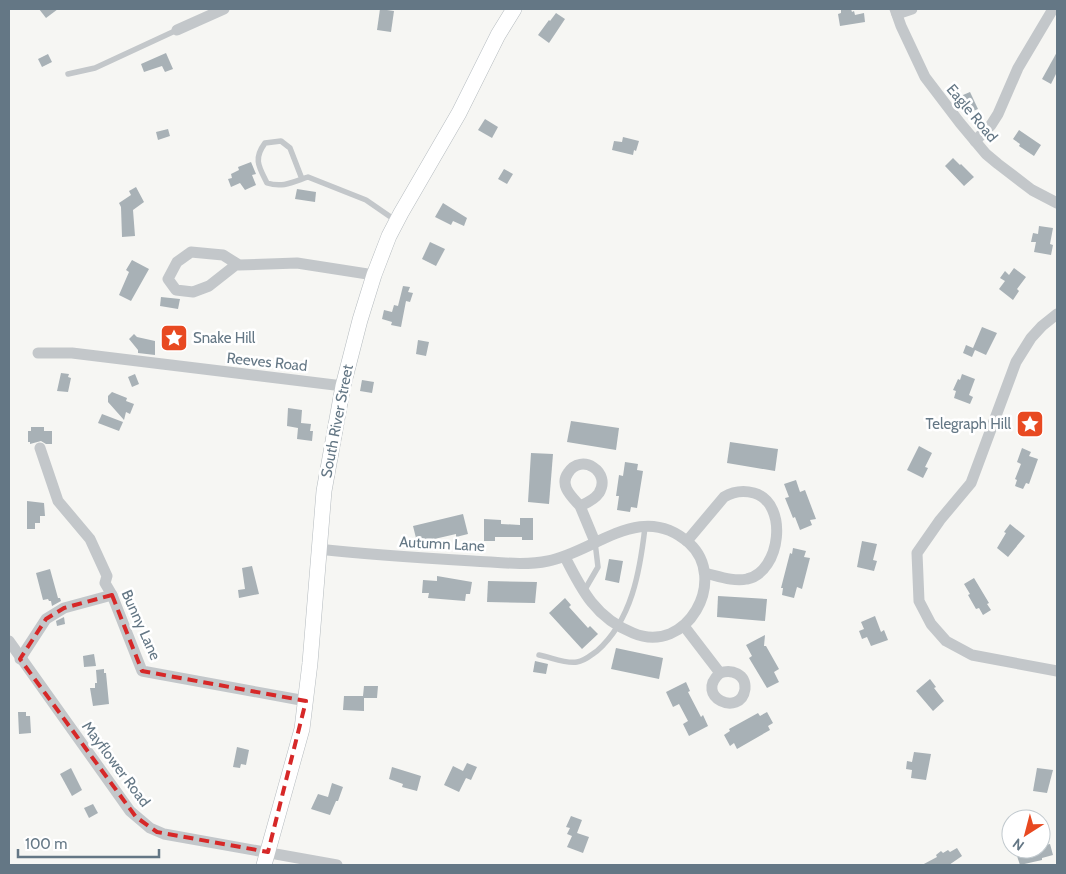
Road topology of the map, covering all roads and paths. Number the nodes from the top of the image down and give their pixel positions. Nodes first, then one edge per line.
1 (224, 9) edge
2 (514, 9) edge
3 (912, 9) edge
4 (1053, 9) edge
5 (896, 11) edge
6 (177, 30) joint
7 (68, 74) dead end
8 (975, 141) junction
9 (302, 179) junction
10 (1057, 203) edge
11 (397, 221) junction
12 (237, 264) junction
13 (374, 275) junction
14 (1057, 314) edge
15 (38, 353) dead end
16 (343, 386) junction
17 (40, 448) dead end
18 (580, 506) dead end
19 (645, 527) junction
20 (687, 541) junction
21 (595, 542) junction
22 (318, 549) junction
23 (565, 557) junction
24 (705, 573) junction
25 (584, 592) junction
26 (112, 596) junction
27 (618, 626) junction
28 (684, 626) junction
29 (9, 642) edge
30 (539, 654) dead end
31 (20, 659) junction
32 (1057, 671) edge
33 (720, 673) dead end
34 (306, 701) junction
35 (266, 859) edge
36 (337, 865) edge

1 - 6 street
2 - 11 street, South River Street
3 - 5 street
4 - 8 street
5 - 8 street, Eagle Road
6 - 7 lane
8 - 10 street, Eagle Road
9 - 9 lane
9 - 11 lane
11 - 13 street, South River Street
12 - 12 street
12 - 13 street
13 - 16 street, South River Street
14 - 32 street
15 - 16 street, Reeves Road
16 - 22 street, South River Street
17 - 26 street, Bunny Lane
18 - 21 street
19 - 20 street, Autumn Lane
19 - 21 street, Autumn Lane
19 - 27 lane
20 - 24 street, Autumn Lane
20 - 24 street
21 - 23 street, Autumn Lane
21 - 25 lane
22 - 23 street, Autumn Lane
22 - 34 street, South River Street
23 - 25 street
24 - 28 street
25 - 27 street
26 - 31 street
26 - 34 street, Bunny Lane
27 - 28 street
27 - 30 lane
28 - 33 street
29 - 31 street, Mayflower Road
31 - 35 street, Mayflower Road
34 - 35 street, South River Street
35 - 36 street, Mayflower Road

